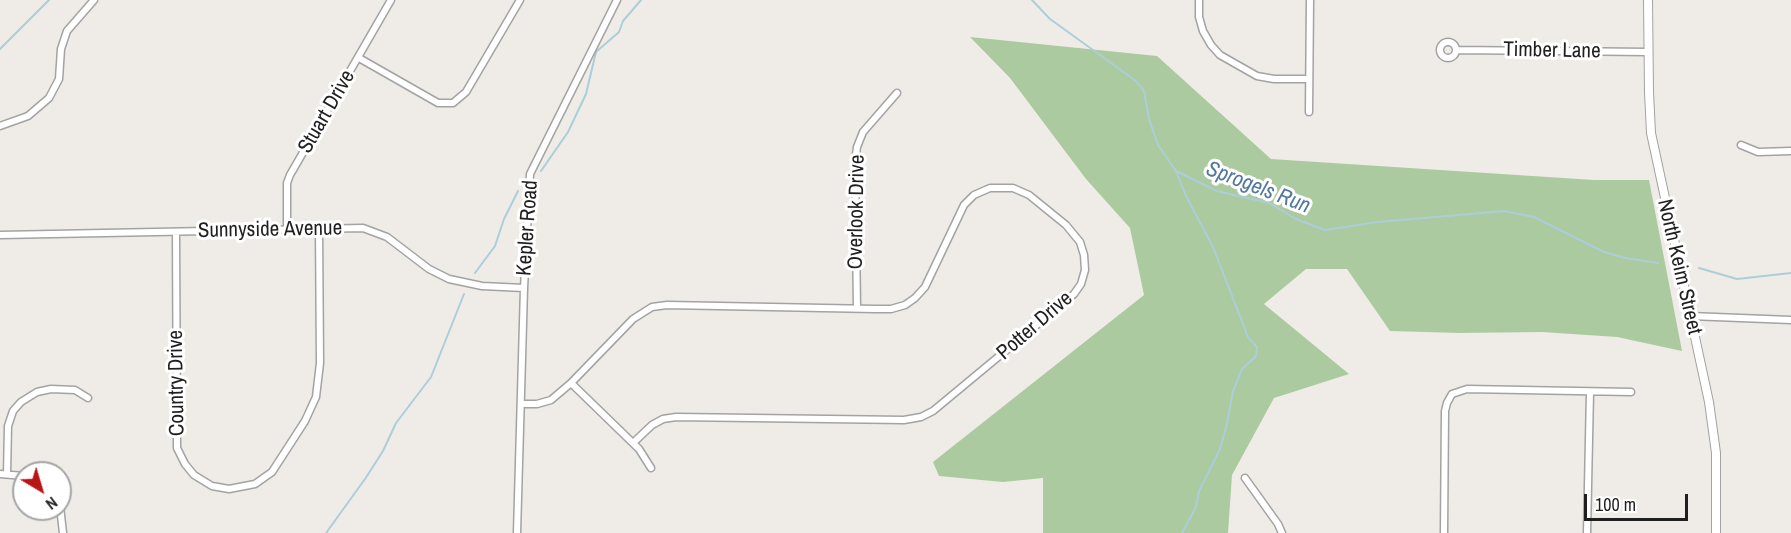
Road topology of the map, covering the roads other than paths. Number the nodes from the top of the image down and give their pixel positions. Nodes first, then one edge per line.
1 (94, 0) edge
2 (391, 0) edge
3 (520, 0) edge
4 (617, 0) edge
5 (1199, 0) edge
6 (1310, 0) edge
7 (1648, 0) edge
8 (1456, 50) dead end
9 (1648, 52) junction
10 (359, 58) junction
11 (1309, 79) junction
12 (897, 93) dead end
13 (1309, 112) dead end
14 (0, 126) edge
15 (1741, 145) dead end
16 (1791, 151) edge
17 (319, 229) junction
18 (287, 230) junction
19 (176, 232) junction
20 (0, 235) edge
21 (524, 288) junction
22 (856, 308) junction
23 (1690, 316) junction
24 (1791, 320) edge
25 (571, 383) junction
26 (1590, 392) junction
27 (1630, 392) dead end
28 (88, 398) dead end
29 (521, 404) junction
30 (633, 443) junction
31 (651, 468) dead end
32 (3, 474) edge
33 (1245, 478) dead end
34 (517, 533) edge
35 (1282, 533) edge
36 (1444, 533) edge
37 (1587, 533) edge
38 (1716, 533) edge

1 - 14 street
2 - 10 street, Stuart Drive
3 - 10 street
4 - 21 street, Kepler Road
5 - 11 street
6 - 11 street
7 - 9 street, North Keim Street
8 - 9 street, Timber Lane
9 - 23 street, North Keim Street
10 - 18 street, Stuart Drive
11 - 13 street
12 - 22 street, Overlook Drive
15 - 16 street
17 - 18 street, Sunnyside Avenue
17 - 19 street, Country Drive
17 - 21 street, Sunnyside Avenue
18 - 19 street, Sunnyside Avenue
19 - 20 street, Sunnyside Avenue
21 - 29 street, Kepler Road
22 - 25 street, Potter Drive
22 - 30 street, Potter Drive
23 - 24 street
23 - 38 street, North Keim Street
25 - 29 street, Potter Drive
25 - 30 street
26 - 27 street
26 - 36 street
26 - 37 street
28 - 32 street
29 - 34 street
30 - 31 street
33 - 35 street

